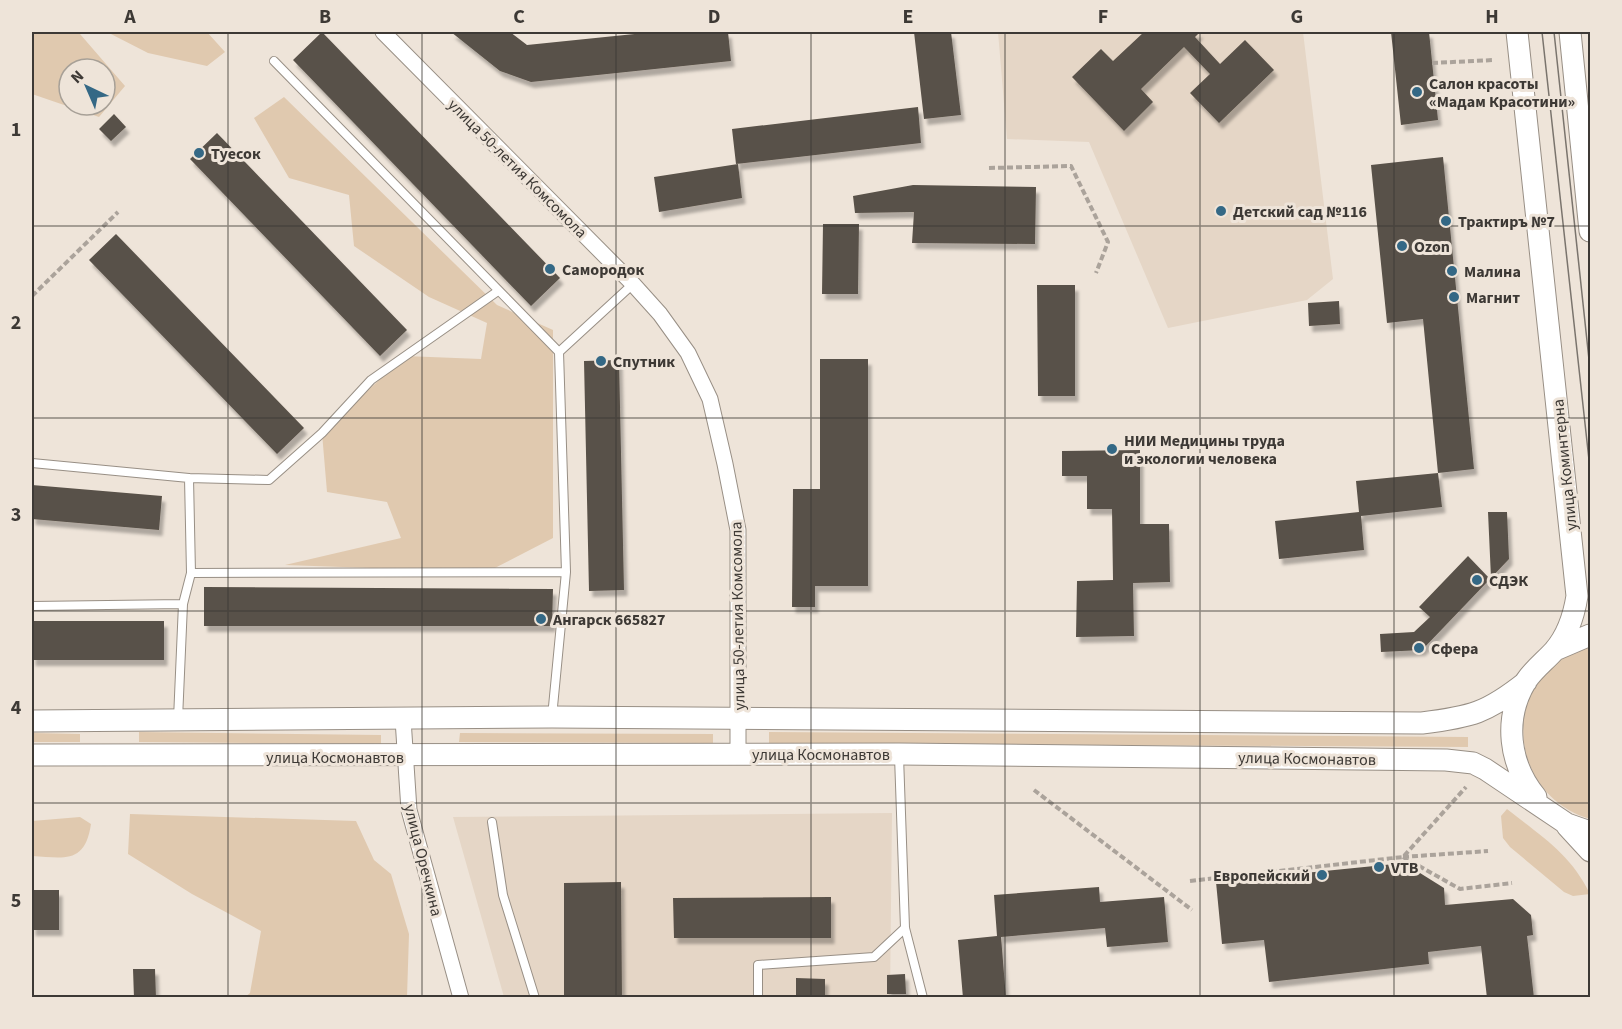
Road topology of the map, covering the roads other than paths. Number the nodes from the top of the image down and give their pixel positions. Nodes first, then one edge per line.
1 (383, 32) edge
2 (1517, 32) edge
3 (1570, 32) edge
4 (274, 61) dead end
5 (1590, 231) edge
6 (633, 284) junction
7 (498, 291) junction
8 (559, 352) junction
9 (32, 463) edge
10 (189, 478) junction
11 (566, 572) junction
12 (191, 573) junction
13 (183, 604) junction
14 (32, 606) edge
15 (1590, 635) edge
16 (1555, 651) junction
17 (1526, 682) junction
18 (552, 717) junction
19 (403, 719) junction
20 (740, 719) junction
21 (178, 720) junction
22 (32, 721) edge
23 (738, 754) junction
24 (899, 754) junction
25 (32, 756) edge
26 (405, 757) junction
27 (1547, 811) junction
28 (492, 822) dead end
29 (1590, 832) edge
30 (1590, 851) edge
31 (905, 928) junction
32 (461, 998) edge
33 (535, 998) edge
34 (758, 998) edge
35 (922, 998) edge

1 - 6 street, улица 50-летия Комсомола
2 - 16 street, улица Коминтерна
3 - 5 street
4 - 7 lane
6 - 8 lane
6 - 20 street, улица 50-летия Комсомола
7 - 8 lane
7 - 10 lane
8 - 11 lane
9 - 10 lane
10 - 12 lane
11 - 12 lane
11 - 18 lane
12 - 13 lane
13 - 14 lane
13 - 21 lane
15 - 16 street
16 - 17 street, улица Коминтерна
17 - 20 street, улица Космонавтов
17 - 27 street, улица Коминтерна
18 - 19 street, улица Космонавтов
18 - 20 street, улица Космонавтов
19 - 21 street, улица Космонавтов
19 - 26 street, улица Оречкина
20 - 23 street, улица 50-летия Комсомола
21 - 22 street, улица Космонавтов
23 - 24 street, улица Космонавтов
23 - 26 street, улица Космонавтов
24 - 27 street, улица Космонавтов
24 - 31 lane
25 - 26 street, улица Космонавтов
26 - 32 street, улица Оречкина
27 - 29 street, улица Космонавтов
27 - 30 street, улица Коминтерна
28 - 33 lane
31 - 34 lane
31 - 35 lane

